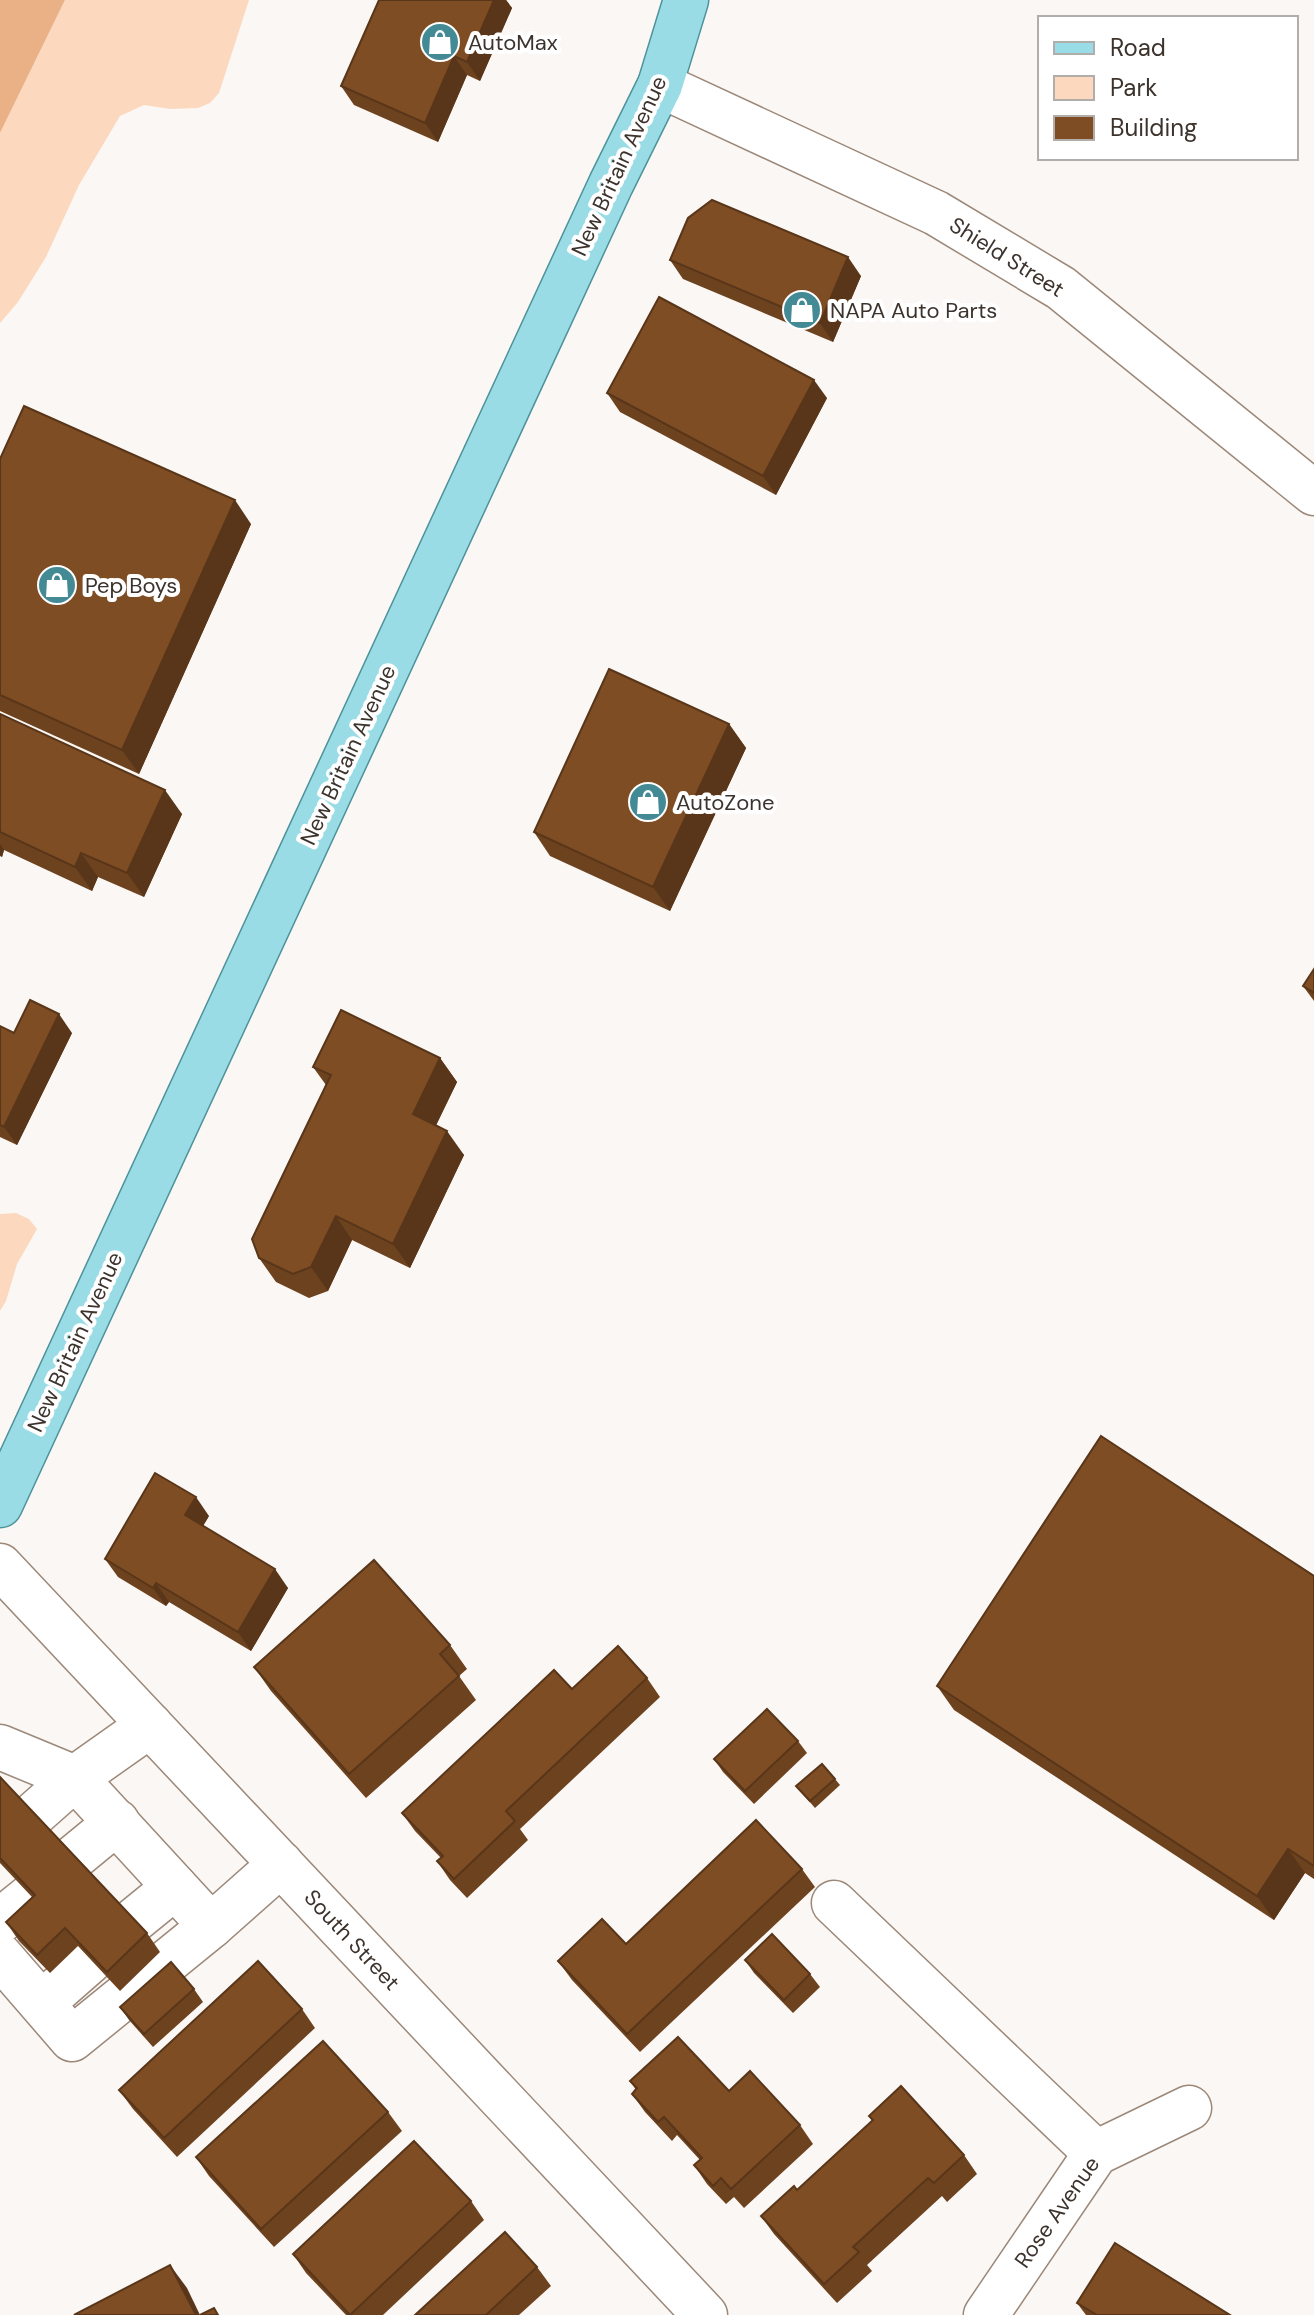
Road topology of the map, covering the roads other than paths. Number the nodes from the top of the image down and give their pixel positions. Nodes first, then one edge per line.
1 (686, 0) edge
2 (660, 85) junction
3 (1314, 493) edge
4 (0, 1505) edge
5 (0, 1566) edge
6 (150, 1725) junction
7 (0, 1747) edge
8 (75, 1778) junction
9 (32, 1816) edge
10 (117, 1822) junction
11 (72, 1859) edge
12 (281, 1864) junction
13 (175, 1887) junction
14 (834, 1903) dead end
15 (132, 1922) edge
16 (211, 1926) junction
17 (0, 1956) edge
18 (91, 1960) edge
19 (42, 2003) junction
20 (1189, 2108) dead end
21 (1096, 2153) junction
22 (705, 2315) edge
23 (986, 2315) edge

1 - 2 main road, New Britain Avenue
2 - 3 street, Shield Street
2 - 4 main road, New Britain Avenue
5 - 6 street, South Street
6 - 8 street
6 - 12 street, South Street
7 - 8 street
8 - 9 street
8 - 10 street
10 - 11 street
10 - 13 street
12 - 16 street
12 - 22 street, South Street
13 - 15 street
13 - 16 street
14 - 21 street
16 - 19 street
17 - 19 street
18 - 19 street
20 - 21 street, Rose Avenue
21 - 23 street, Rose Avenue

